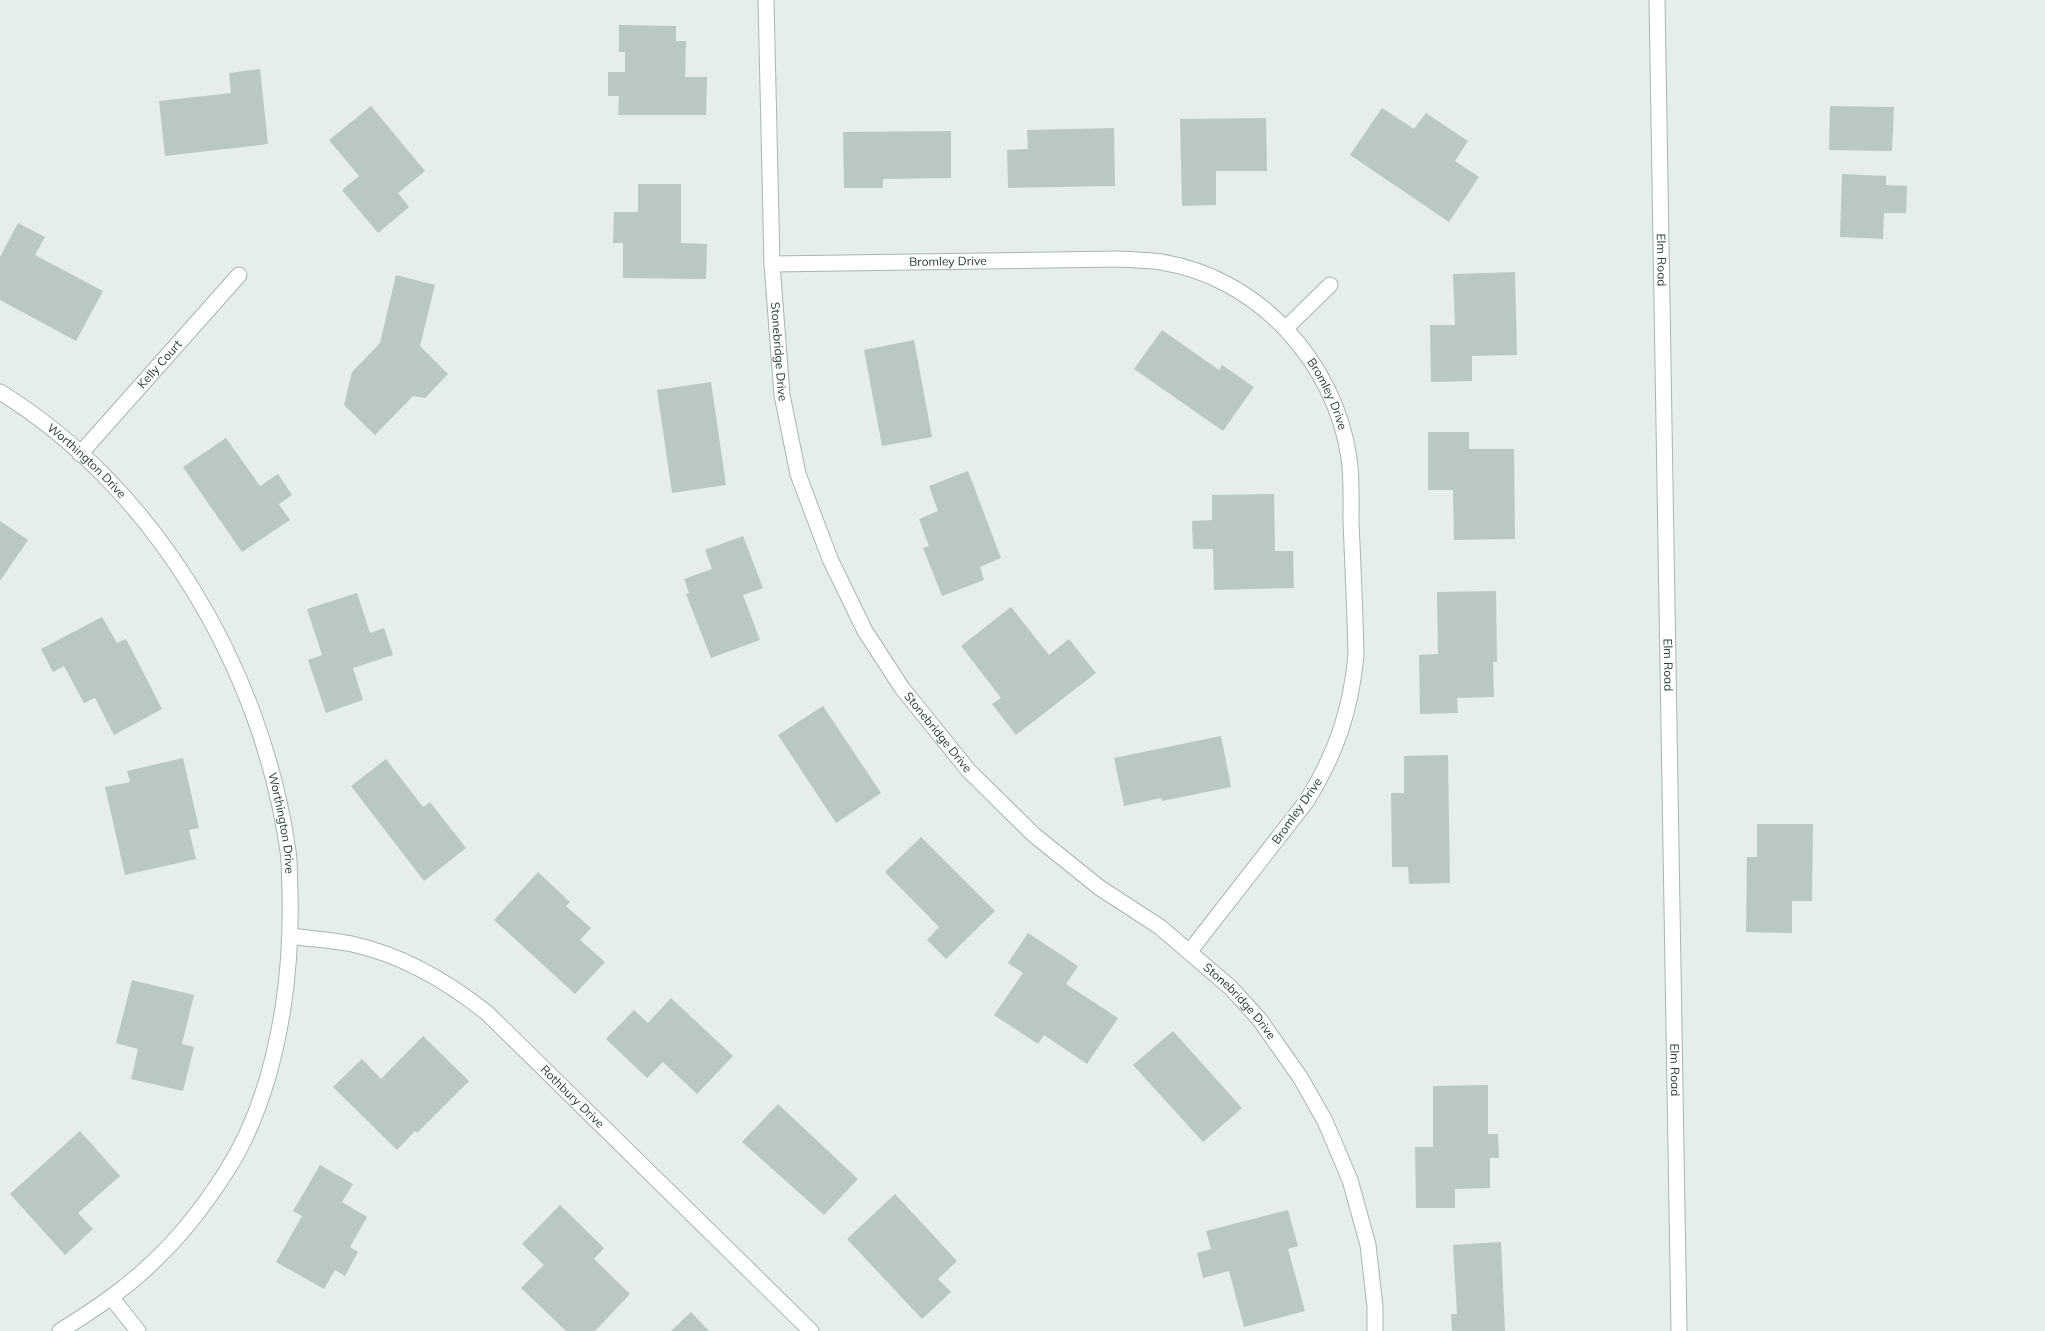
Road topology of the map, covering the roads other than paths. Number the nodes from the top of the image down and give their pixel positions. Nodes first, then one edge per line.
1 (766, 0) edge
2 (1656, 0) edge
3 (772, 264) junction
4 (240, 275) dead end
5 (1330, 284) dead end
6 (1286, 328) junction
7 (0, 392) edge
8 (80, 454) junction
9 (291, 936) junction
10 (1190, 951) junction
11 (112, 1297) junction
12 (60, 1331) edge
13 (138, 1331) edge
14 (811, 1331) edge
15 (1375, 1331) edge
16 (1679, 1331) edge

1 - 3 street, Stonebridge Drive
2 - 16 street, Elm Road
3 - 6 street, Bromley Drive
3 - 10 street, Stonebridge Drive
4 - 8 street, Kelly Court
5 - 6 street
6 - 10 street, Bromley Drive
7 - 8 street, Worthington Drive
8 - 9 street, Worthington Drive
9 - 11 street, Worthington Drive
9 - 14 street, Rothbury Drive
10 - 15 street, Stonebridge Drive
11 - 12 street, Worthington Drive
11 - 13 street

